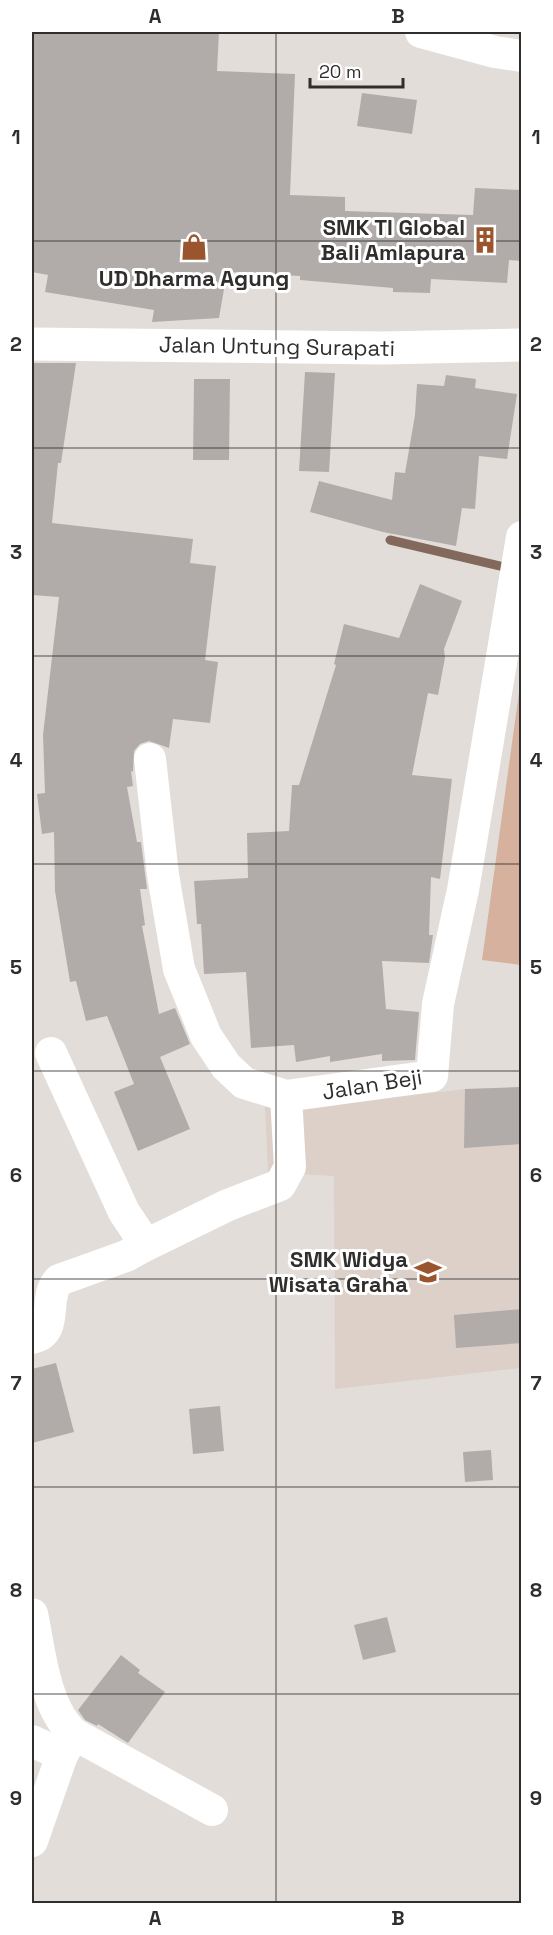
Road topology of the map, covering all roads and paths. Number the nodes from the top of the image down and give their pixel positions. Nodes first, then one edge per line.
1 (421, 32) edge
2 (456, 36) edge
3 (522, 56) edge
4 (32, 344) edge
5 (522, 345) edge
6 (520, 546) edge
7 (150, 759) dead end
8 (51, 1053) dead end
9 (286, 1096) junction
10 (146, 1245) junction
11 (32, 1338) edge
12 (32, 1614) edge
13 (32, 1741) edge
14 (68, 1744) junction
15 (212, 1810) dead end
16 (32, 1841) edge

1 - 2 street
2 - 3 street
4 - 5 highway, Jalan Untung Surapati
6 - 9 street, Jalan Beji
7 - 9 street, Jalan Beji
8 - 10 street
9 - 10 street
10 - 11 street
12 - 14 street
13 - 14 street
14 - 15 street
14 - 16 street

